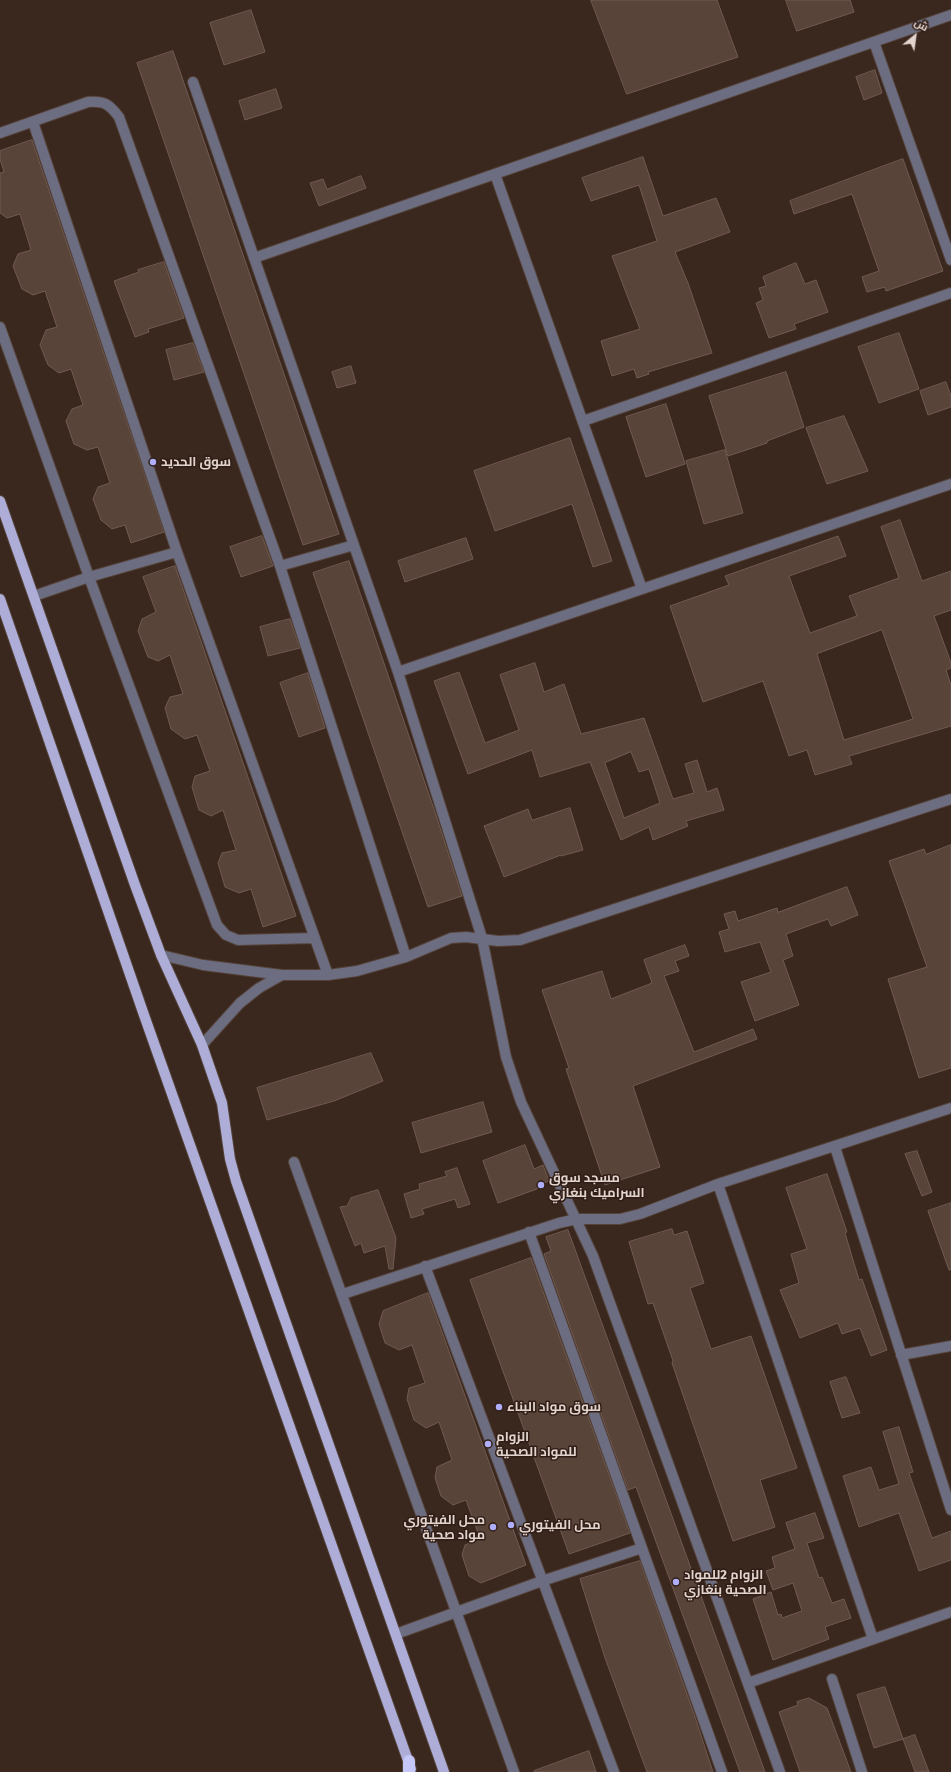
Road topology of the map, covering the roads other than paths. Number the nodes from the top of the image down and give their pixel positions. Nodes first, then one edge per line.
1 (951, 15) edge
2 (874, 42) junction
3 (193, 82) dead end
4 (33, 122) junction
5 (0, 134) edge
6 (496, 174) junction
7 (254, 258) junction
8 (951, 260) edge
9 (951, 293) edge
10 (0, 327) edge
11 (583, 421) junction
12 (951, 484) edge
13 (0, 501) edge
14 (354, 545) junction
15 (177, 552) junction
16 (280, 566) junction
17 (89, 577) junction
18 (642, 589) junction
19 (34, 596) junction
20 (0, 599) edge
21 (398, 672) junction
22 (951, 799) edge
23 (314, 938) junction
24 (482, 938) junction
25 (161, 955) junction
26 (406, 957) junction
27 (282, 975) junction
28 (328, 975) junction
29 (202, 1045) junction
30 (951, 1108) edge
31 (835, 1147) junction
32 (294, 1162) dead end
33 (718, 1184) junction
34 (577, 1219) junction
35 (528, 1232) junction
36 (425, 1266) junction
37 (343, 1294) junction
38 (951, 1346) edge
39 (900, 1355) junction
40 (951, 1510) edge
41 (642, 1548) junction
42 (542, 1581) junction
43 (455, 1612) junction
44 (951, 1612) edge
45 (396, 1634) junction
46 (873, 1639) junction
47 (832, 1680) dead end
48 (748, 1683) junction
49 (410, 1768) edge
50 (444, 1772) edge
51 (514, 1772) edge
52 (614, 1772) edge
53 (722, 1772) edge
54 (780, 1772) edge
55 (862, 1772) edge

1 - 2 lane
2 - 6 lane
2 - 8 lane
3 - 7 lane
4 - 5 lane
4 - 15 lane
4 - 16 lane
6 - 7 lane
6 - 11 lane
7 - 14 lane
9 - 11 lane
10 - 17 lane
11 - 18 lane
12 - 18 lane
13 - 19 main road
14 - 16 lane
14 - 21 lane
15 - 17 lane
15 - 23 lane
16 - 26 lane
17 - 19 lane
17 - 23 lane
18 - 21 lane
19 - 25 main road
20 - 49 main road
21 - 24 lane
22 - 24 lane
23 - 28 lane
24 - 26 lane
24 - 34 lane
25 - 27 lane
25 - 29 main road
26 - 28 lane
27 - 28 lane
27 - 29 lane
29 - 45 main road
30 - 31 lane
31 - 33 lane
31 - 39 lane
32 - 37 lane
33 - 34 lane
33 - 46 lane
34 - 35 lane
34 - 48 lane
35 - 36 lane
35 - 41 lane
36 - 37 lane
36 - 42 lane
37 - 43 lane
38 - 39 lane
39 - 40 lane
41 - 42 lane
41 - 53 lane
42 - 43 lane
42 - 52 lane
43 - 45 lane
43 - 51 lane
44 - 46 lane
45 - 50 main road
46 - 48 lane
47 - 55 lane
48 - 54 lane

